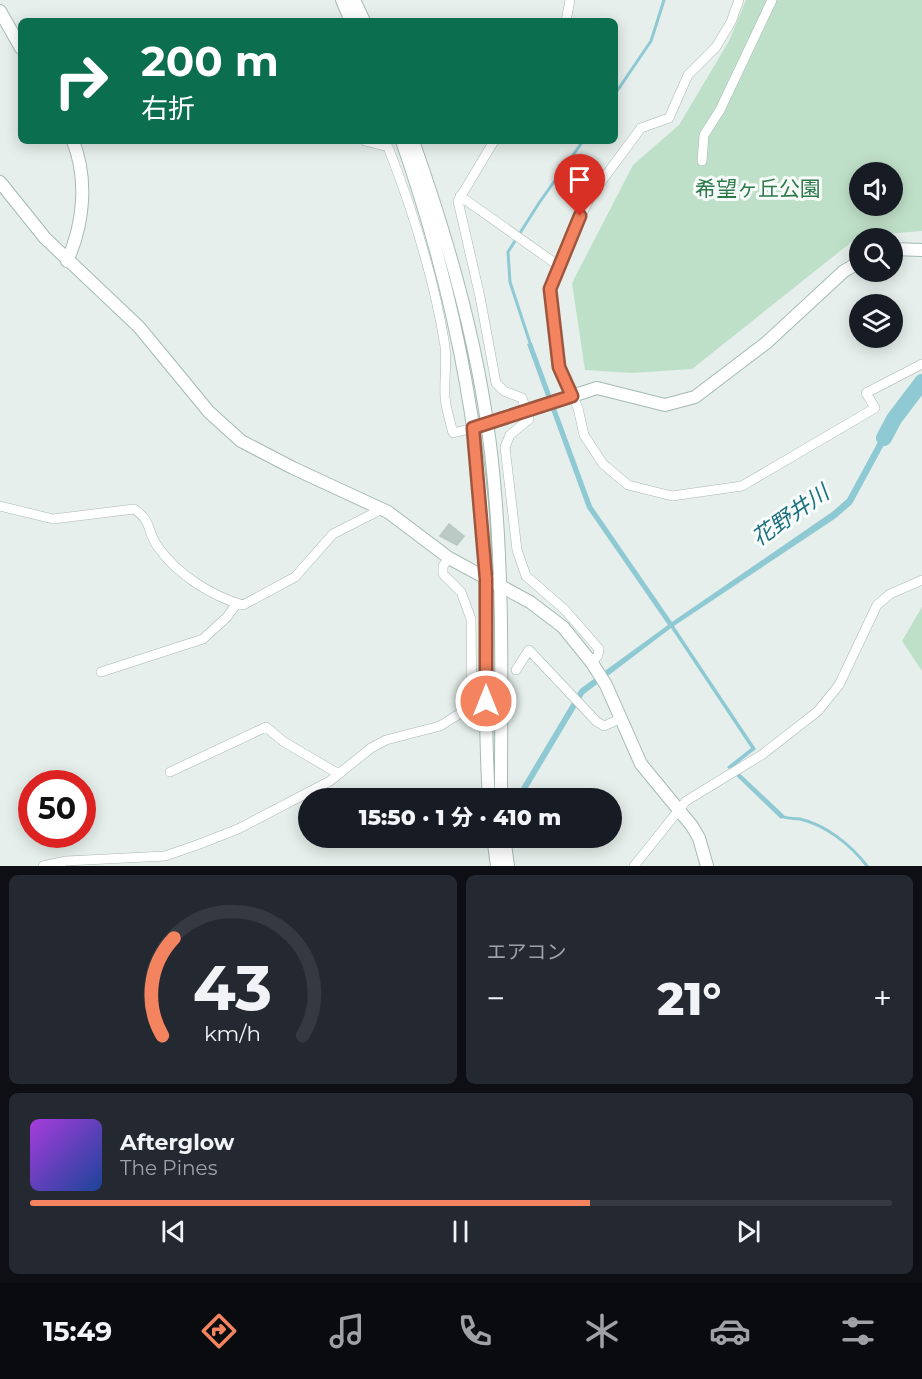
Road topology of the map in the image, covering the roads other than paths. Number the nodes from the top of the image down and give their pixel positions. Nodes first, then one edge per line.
1 (342, 0) edge
2 (354, 0) edge
3 (570, 0) edge
4 (739, 0) edge
5 (772, 0) edge
6 (0, 11) edge
7 (350, 18) edge
8 (363, 18) edge
9 (567, 18) edge
10 (18, 43) edge
11 (74, 144) edge
12 (376, 144) edge
13 (403, 144) edge
14 (414, 144) edge
15 (492, 144) edge
16 (702, 161) dead end
17 (0, 182) edge
18 (460, 196) junction
19 (903, 249) edge
20 (922, 250) edge
21 (68, 261) junction
22 (559, 266) junction
23 (849, 268) edge
24 (922, 364) edge
25 (566, 398) junction
26 (527, 411) junction
27 (488, 423) junction
28 (473, 428) junction
29 (0, 506) edge
30 (382, 509) junction
31 (449, 558) junction
32 (486, 579) junction
33 (922, 580) edge
34 (501, 585) junction
35 (237, 603) junction
36 (595, 667) junction
37 (516, 670) dead end
38 (100, 672) dead end
39 (620, 719) junction
40 (170, 772) dead end
41 (339, 774) junction
42 (489, 788) edge
43 (501, 788) edge
44 (678, 808) junction
45 (495, 848) edge
46 (506, 848) edge
47 (43, 866) edge
48 (497, 866) edge
49 (508, 866) edge
50 (634, 866) edge
51 (707, 866) edge

1 - 7 street
2 - 8 street
3 - 9 street
4 - 22 street
5 - 16 street
6 - 10 street
11 - 21 street
12 - 28 street
13 - 28 street
14 - 27 street
15 - 18 street
17 - 21 street
18 - 22 street
18 - 26 street
19 - 20 street
21 - 30 street
22 - 25 street
23 - 25 street
24 - 25 street
25 - 26 street
26 - 27 street
26 - 36 street
27 - 28 street
27 - 34 street
28 - 32 street
29 - 35 street
30 - 31 street
30 - 35 street
31 - 32 street
31 - 41 street
32 - 34 street
32 - 42 street
33 - 44 street
34 - 36 street
34 - 43 street
35 - 38 street
36 - 39 street
37 - 39 street
39 - 44 street
40 - 41 street
41 - 47 street
44 - 50 street
44 - 51 street
45 - 48 street
46 - 49 street

